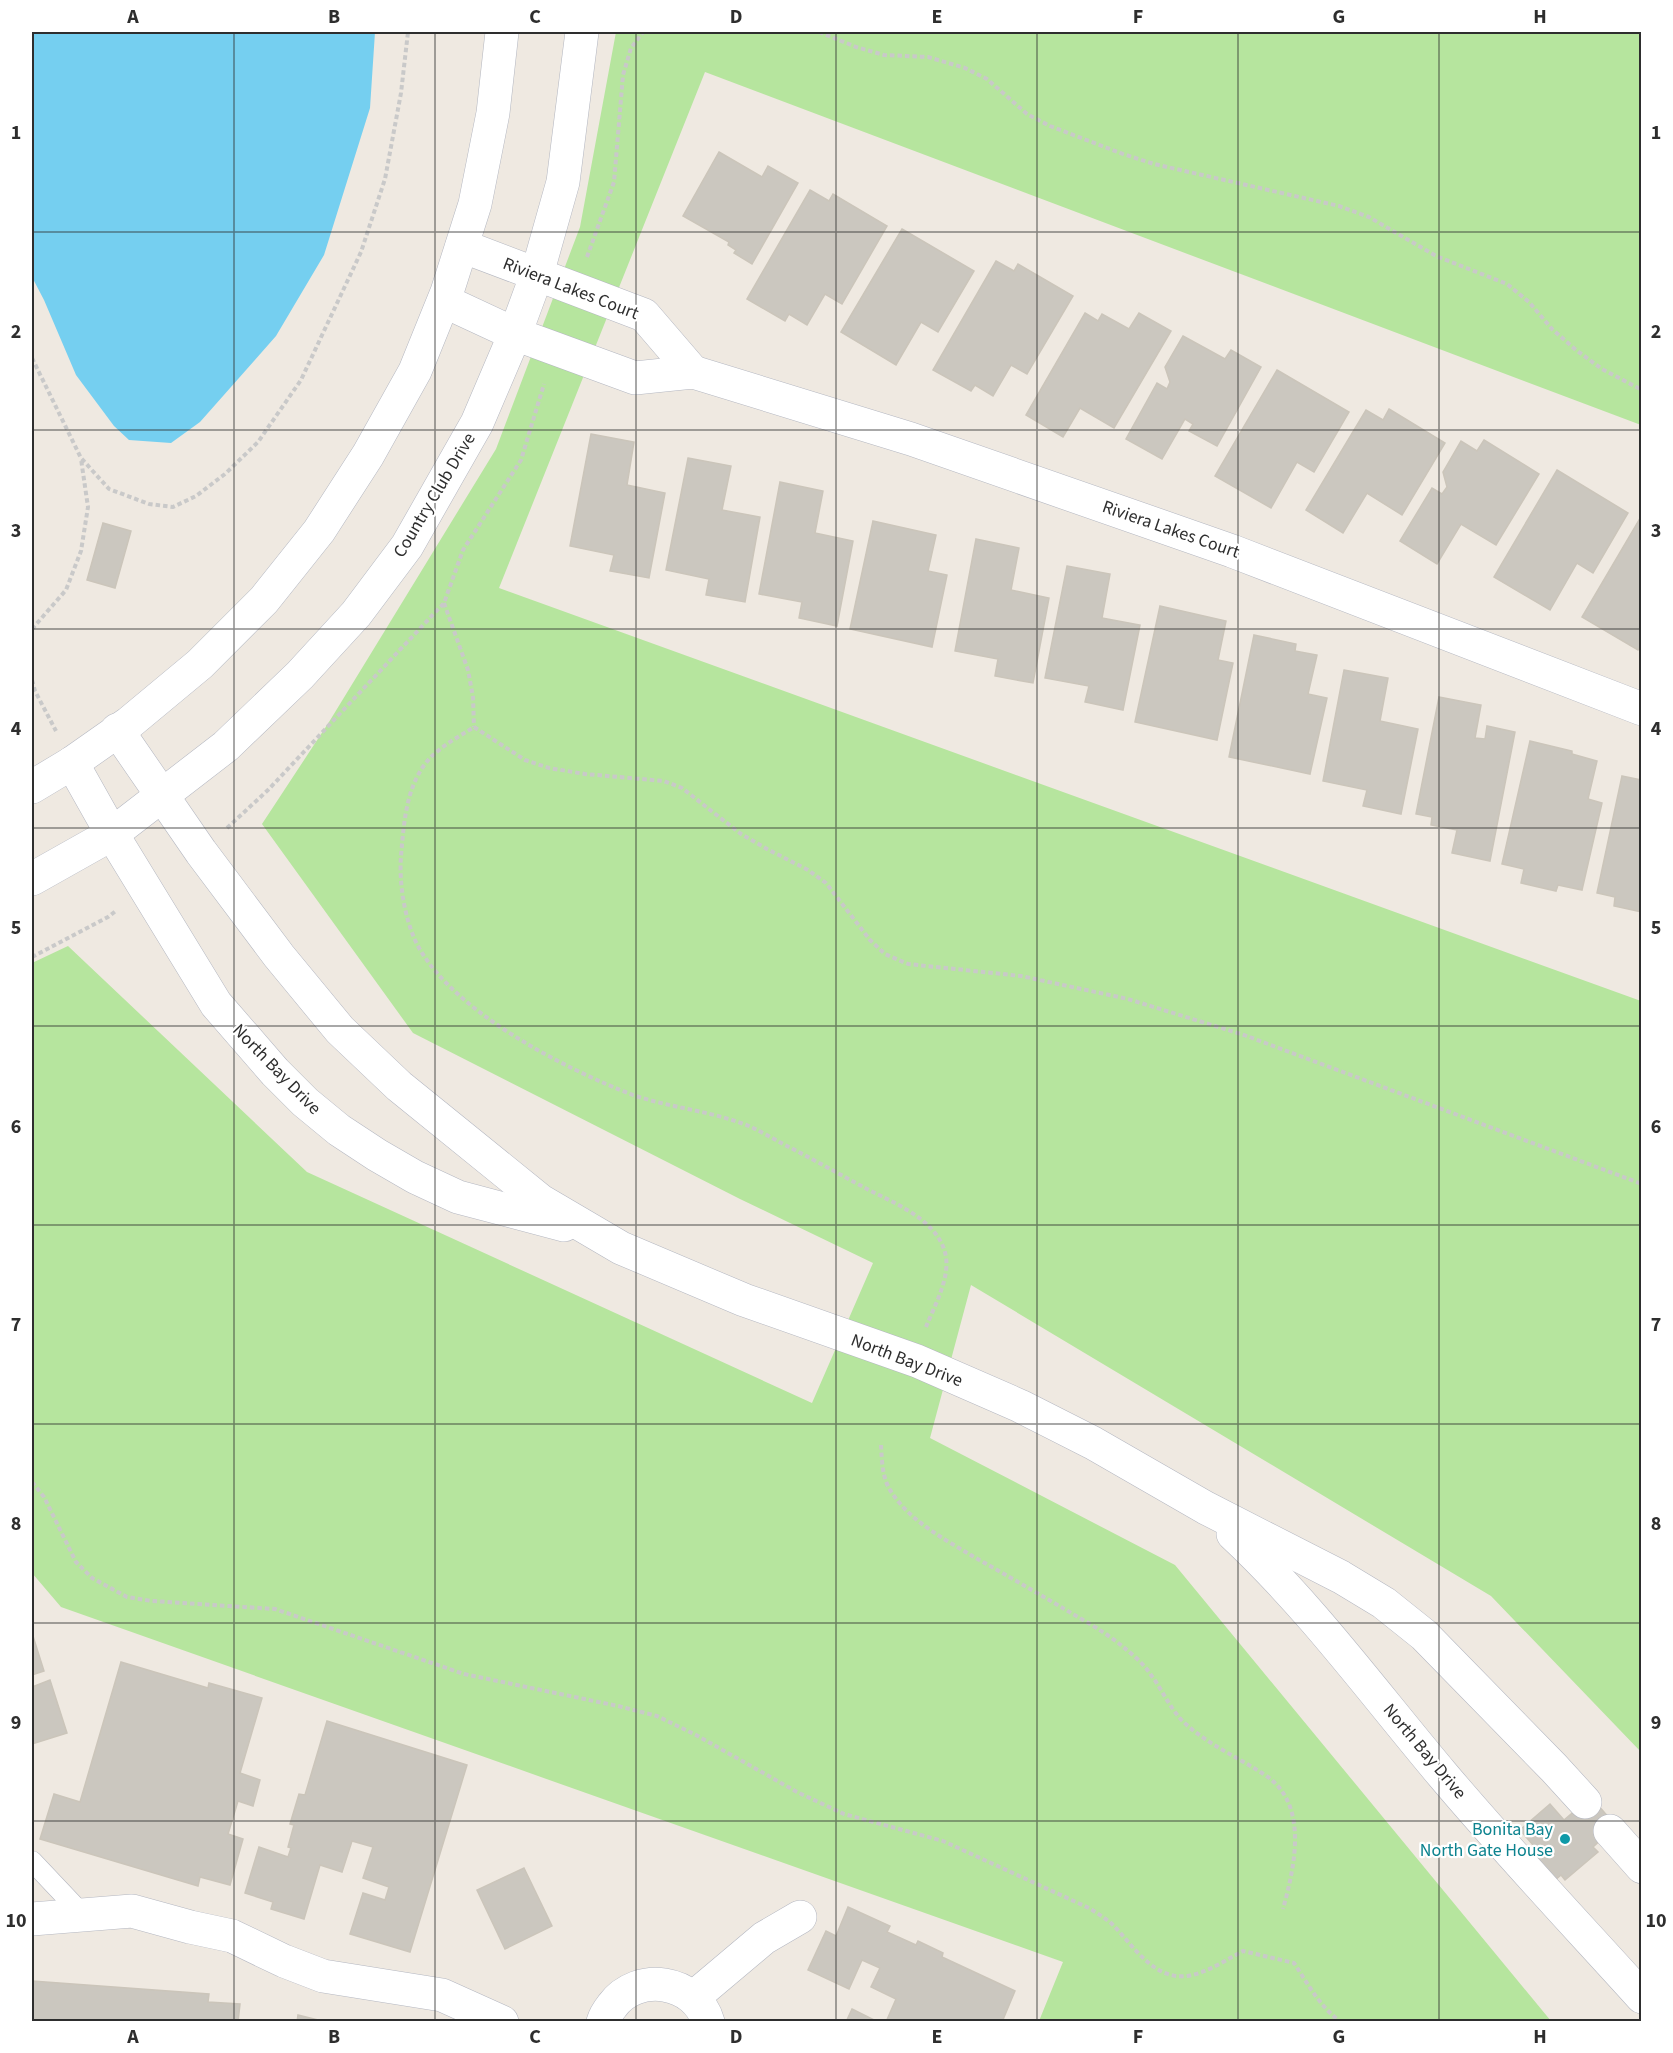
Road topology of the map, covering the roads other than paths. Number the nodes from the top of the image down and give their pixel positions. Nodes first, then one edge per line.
1 (502, 32) edge
2 (582, 32) edge
3 (462, 246) junction
4 (537, 274) junction
5 (444, 302) junction
6 (515, 334) junction
7 (693, 372) junction
8 (1641, 709) edge
9 (117, 730) junction
10 (72, 764) junction
11 (32, 787) edge
12 (164, 796) junction
13 (112, 834) junction
14 (32, 879) edge
15 (598, 1234) junction
16 (1206, 1508) junction
17 (1585, 1802) dead end
18 (1610, 1831) dead end
19 (32, 1861) edge
20 (1641, 1867) edge
21 (83, 1915) junction
22 (800, 1917) dead end
23 (32, 1919) edge
24 (1641, 1997) edge
25 (701, 2009) edge
26 (502, 2022) edge
27 (603, 2022) edge

1 - 3 street
2 - 4 street, Country Club Drive
3 - 4 street, Riviera Lakes Court
3 - 5 street
4 - 6 street, Country Club Drive
4 - 7 street, Riviera Lakes Court
5 - 6 street, Riviera Lakes Court
5 - 9 street
6 - 7 street, Riviera Lakes Court
6 - 12 street, Country Club Drive
7 - 8 street, Riviera Lakes Court
9 - 10 street
9 - 12 street, North Bay Drive
10 - 11 street
10 - 13 street, North Bay Drive
12 - 13 street, Country Club Drive
12 - 15 street, North Bay Drive
13 - 14 street, Country Club Drive
13 - 15 street, North Bay Drive
15 - 16 street, North Bay Drive
16 - 17 street, North Bay Drive
16 - 24 street, North Bay Drive
18 - 20 street
19 - 21 lane
21 - 23 street
21 - 26 street
22 - 25 street
25 - 27 street

